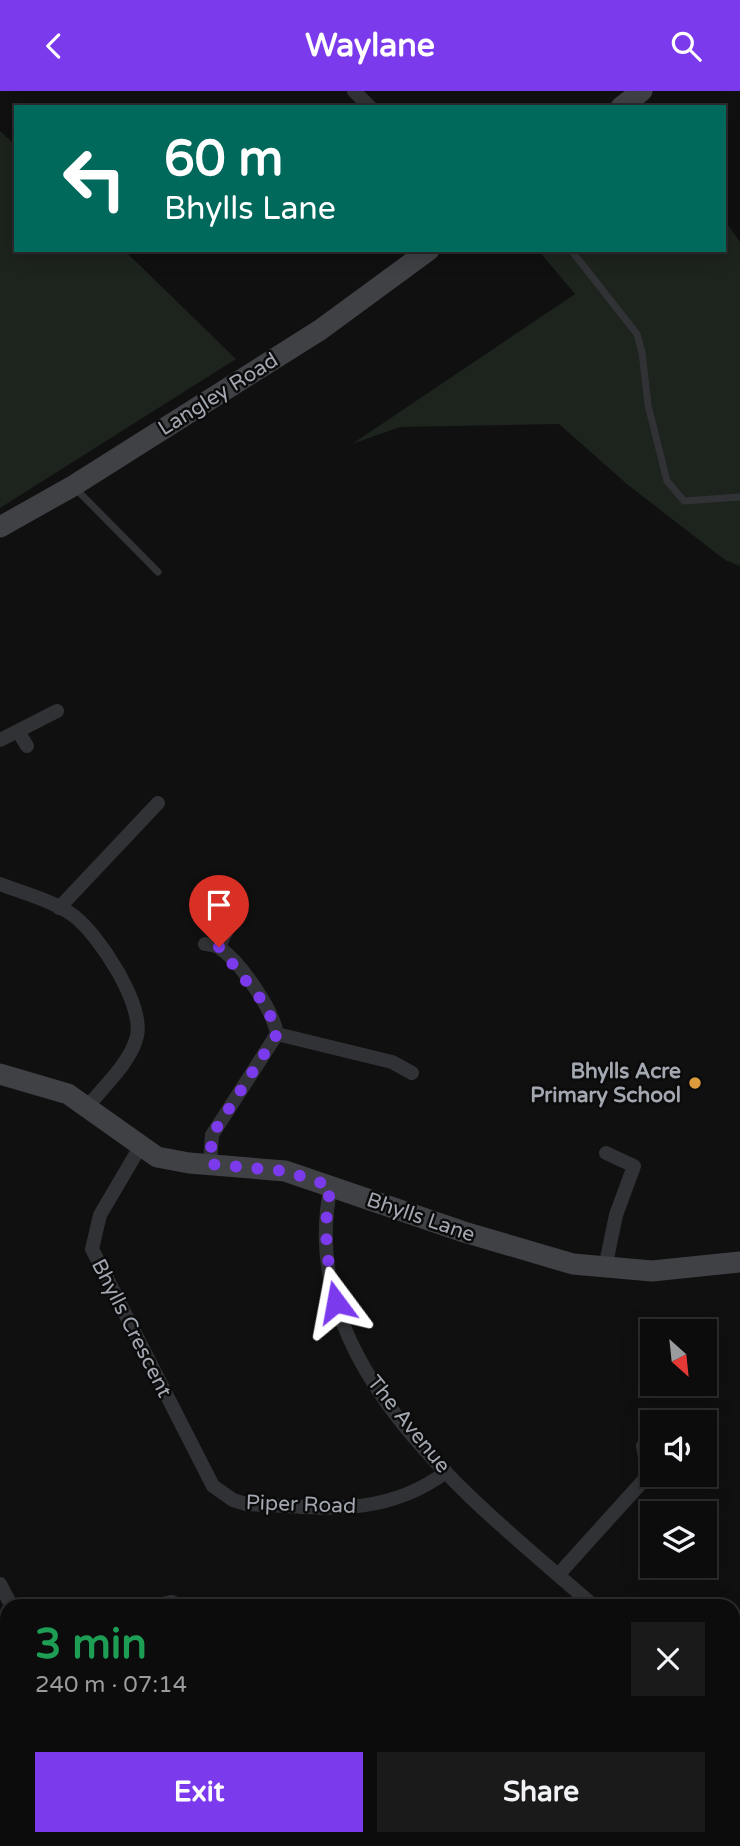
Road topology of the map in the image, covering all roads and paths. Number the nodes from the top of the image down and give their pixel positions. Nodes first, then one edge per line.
1 (354, 91) edge
2 (642, 91) edge
3 (368, 105) edge
4 (624, 105) edge
5 (426, 252) edge
6 (573, 252) edge
7 (73, 486) junction
8 (740, 497) edge
9 (0, 527) edge
10 (158, 572) dead end
11 (57, 711) dead end
12 (18, 731) junction
13 (0, 740) edge
14 (27, 746) dead end
15 (158, 803) dead end
16 (0, 884) edge
17 (59, 908) junction
18 (229, 926) dead end
19 (277, 1034) junction
20 (0, 1074) edge
21 (393, 1080) dead end
22 (88, 1106) junction
23 (140, 1147) junction
24 (606, 1153) dead end
25 (210, 1164) junction
26 (331, 1186) junction
27 (740, 1262) edge
28 (605, 1268) junction
29 (205, 1471) joint
30 (446, 1472) junction
31 (641, 1487) edge
32 (558, 1575) junction
33 (586, 1599) edge

1 - 3 street
2 - 4 street
5 - 7 street, Langley Road
6 - 8 lane
7 - 9 street, Langley Road
7 - 10 lane
11 - 12 street
12 - 13 street
12 - 14 street
15 - 17 street
16 - 17 street
17 - 22 street
18 - 19 street
19 - 21 street
19 - 25 street
20 - 22 street, Bhylls Lane
22 - 23 street, Bhylls Lane
23 - 25 street, Bhylls Lane
23 - 29 street, Bhylls Crescent
24 - 28 street
25 - 26 street, Bhylls Lane
26 - 28 street, Bhylls Lane
26 - 30 street, The Avenue
27 - 28 street, Bhylls Lane
29 - 30 street, Piper Road
30 - 32 street, The Avenue
31 - 32 street
32 - 33 street, The Avenue

